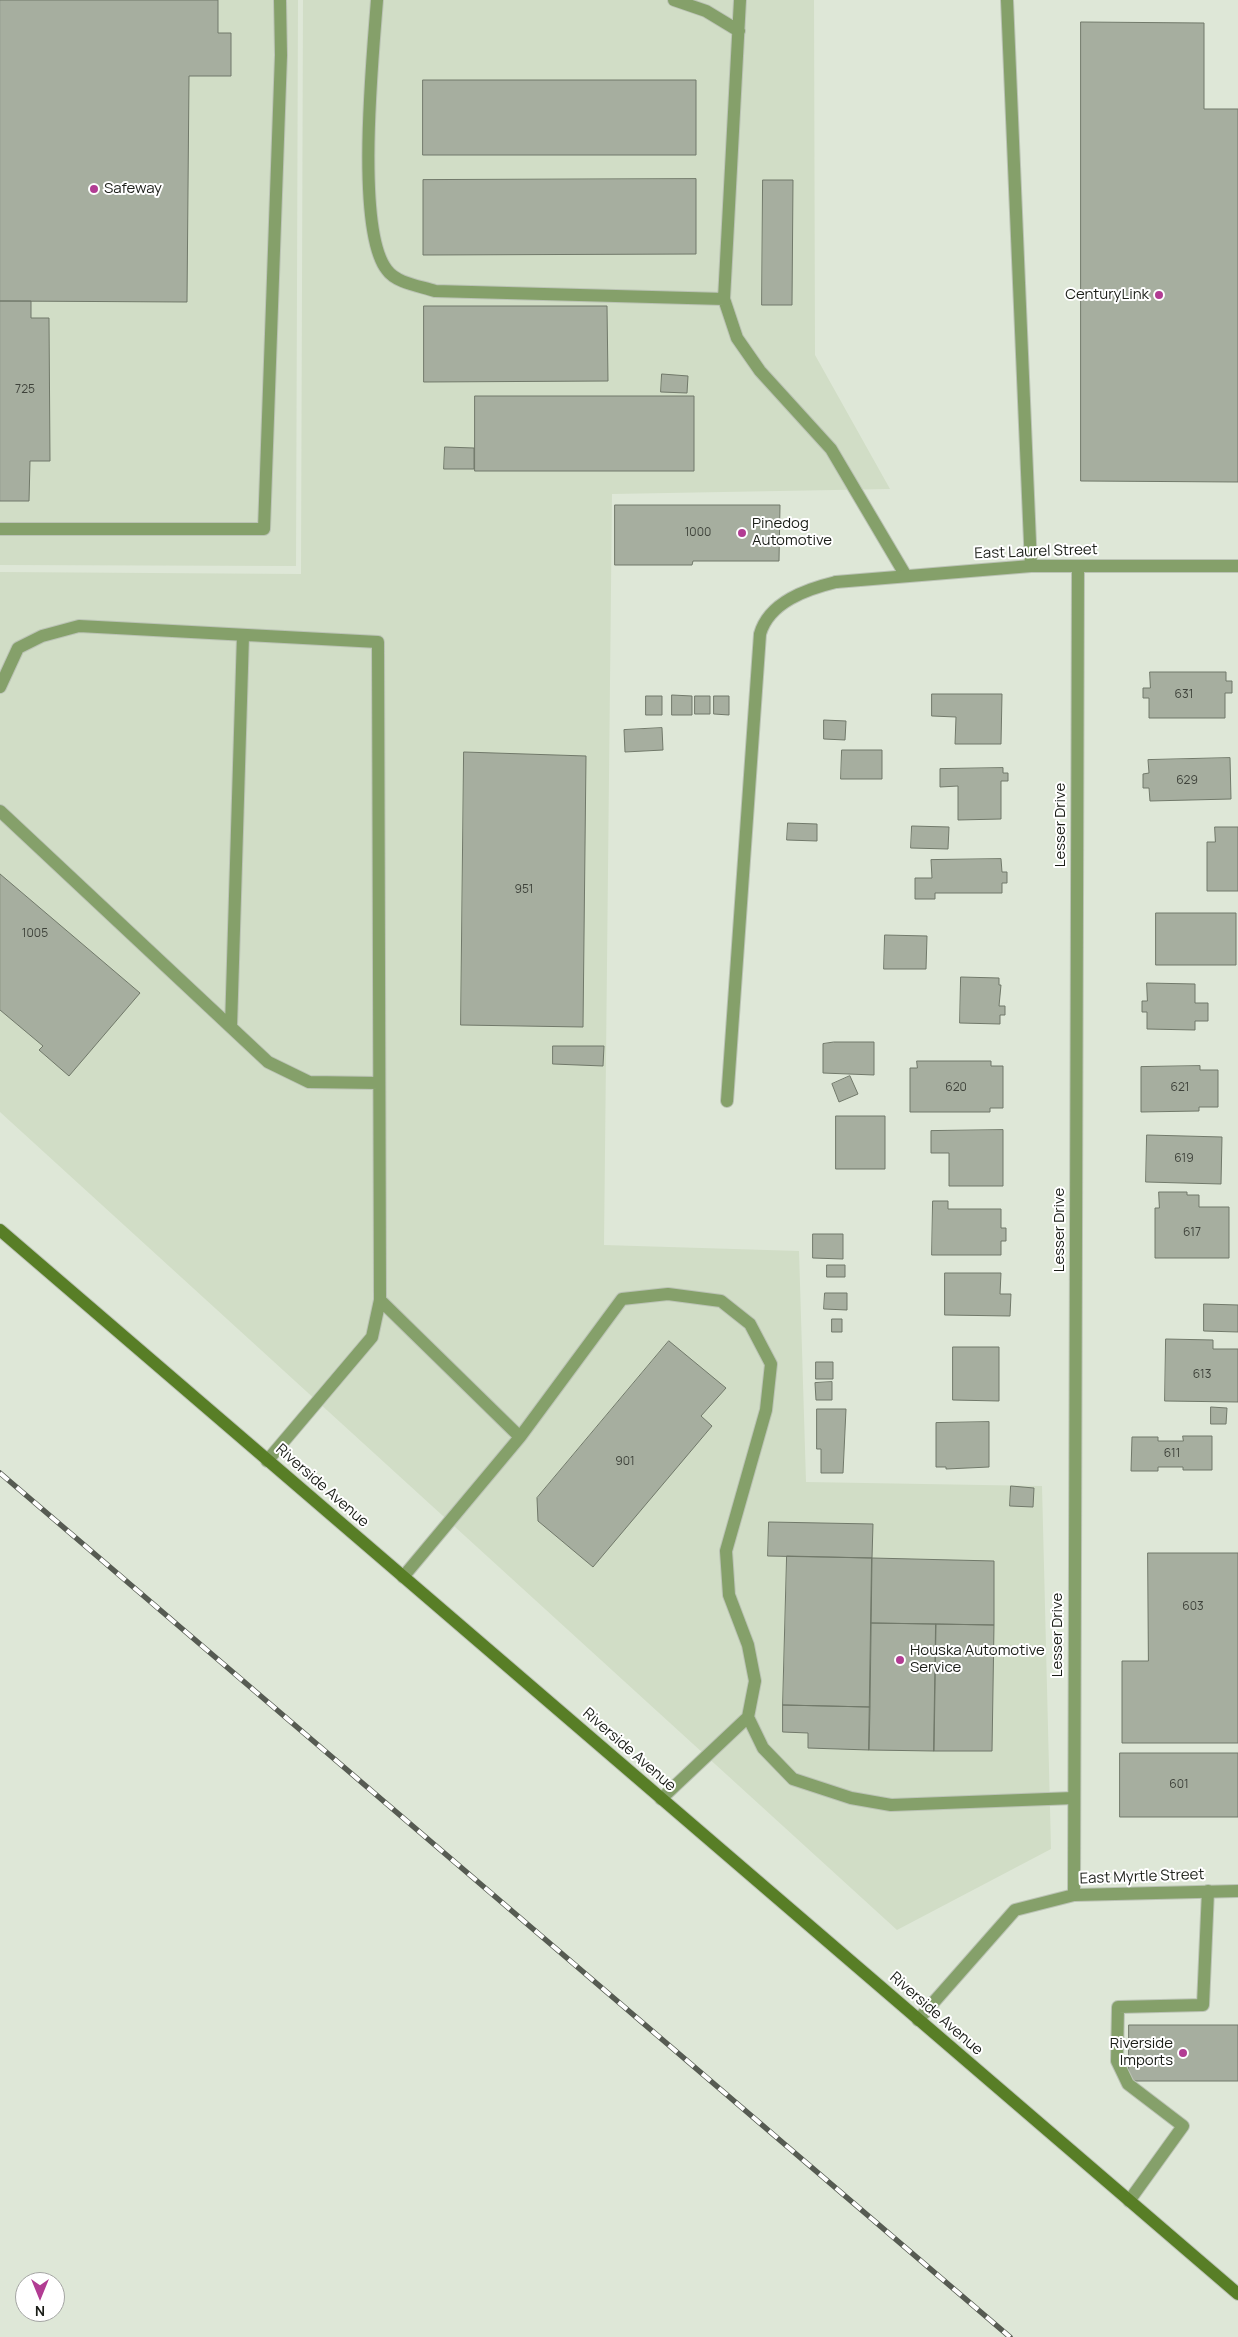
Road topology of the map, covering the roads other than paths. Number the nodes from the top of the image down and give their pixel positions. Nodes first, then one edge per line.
1 (280, 0) edge
2 (377, 0) edge
3 (674, 0) edge
4 (740, 0) edge
5 (1007, 0) edge
6 (739, 31) junction
7 (724, 298) junction
8 (0, 528) edge
9 (1031, 566) junction
10 (1078, 566) junction
11 (1238, 566) edge
12 (906, 576) junction
13 (243, 635) junction
14 (0, 687) edge
15 (0, 811) edge
16 (231, 1027) junction
17 (379, 1083) junction
18 (727, 1101) dead end
19 (0, 1230) edge
20 (380, 1300) junction
21 (520, 1437) junction
22 (268, 1461) junction
23 (403, 1577) junction
24 (748, 1717) junction
25 (1074, 1798) junction
26 (661, 1799) junction
27 (1208, 1891) junction
28 (1238, 1891) edge
29 (1074, 1895) junction
30 (918, 2020) junction
31 (1129, 2201) junction
32 (1238, 2294) edge

1 - 8 street
2 - 7 street
3 - 6 street
4 - 6 street
5 - 9 street
6 - 7 street
7 - 12 street
9 - 10 street, East Laurel Street
9 - 12 street, East Laurel Street
10 - 11 street, East Laurel Street
10 - 25 street, Lesser Drive
12 - 18 street, East Laurel Street
13 - 14 street
13 - 16 street
13 - 17 street
15 - 16 street
16 - 17 street
17 - 20 street
19 - 22 main road, Riverside Avenue
20 - 21 street
20 - 22 street
21 - 23 street
21 - 24 street
22 - 23 main road, Riverside Avenue
23 - 26 main road, Riverside Avenue
24 - 25 street
24 - 26 street
25 - 29 street, Lesser Drive
26 - 30 main road, Riverside Avenue
27 - 28 street, East Myrtle Street
27 - 29 street, East Myrtle Street
27 - 31 street
29 - 30 street, East Myrtle Street
30 - 31 main road, Riverside Avenue
31 - 32 main road, Riverside Avenue

